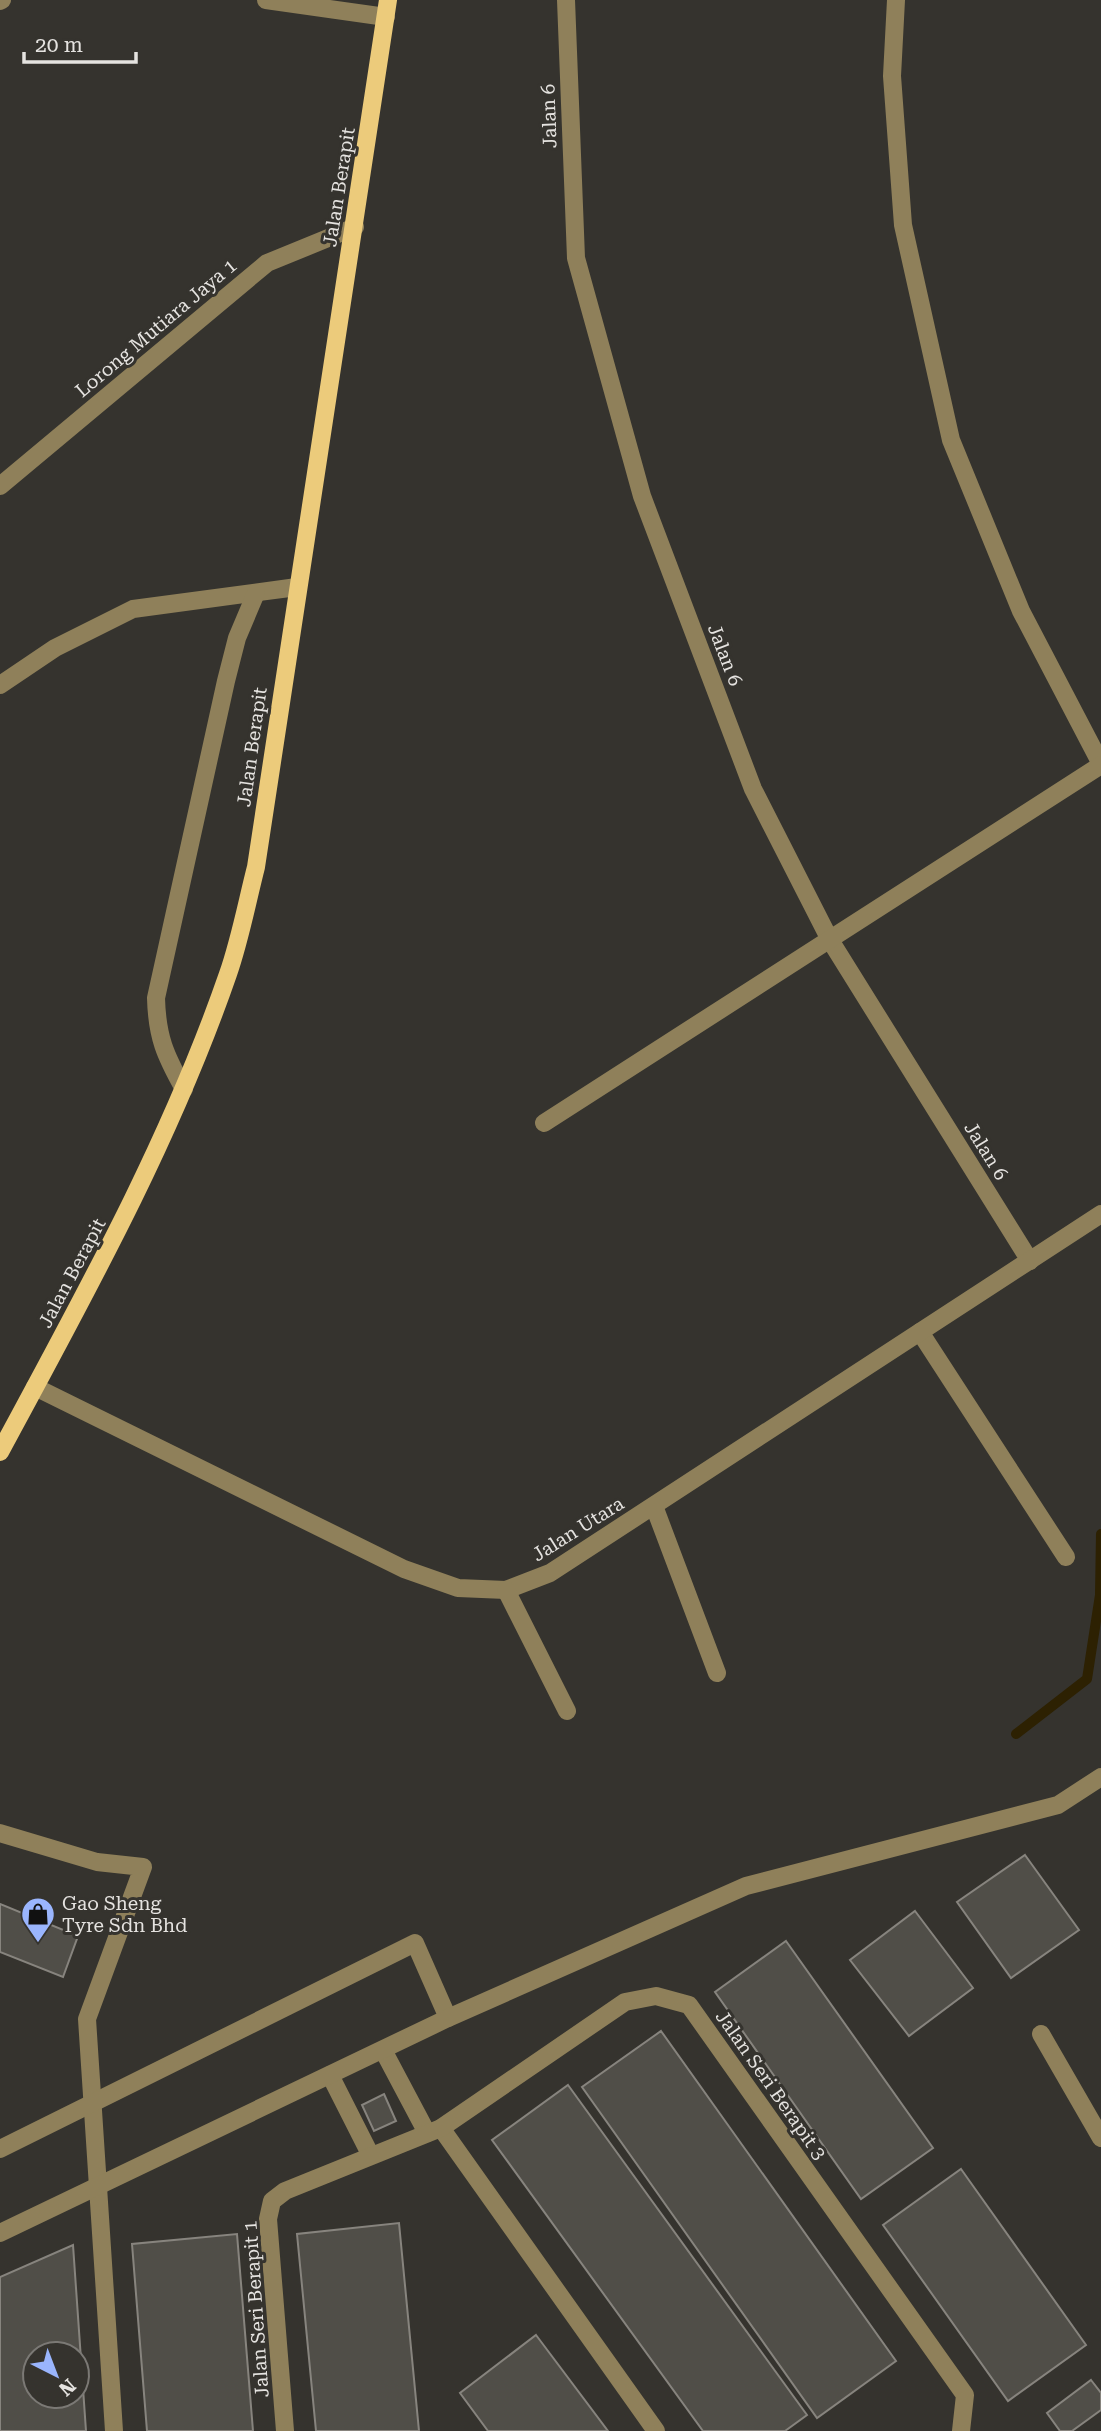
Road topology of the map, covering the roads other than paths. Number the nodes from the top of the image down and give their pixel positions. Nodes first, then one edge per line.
1 (266, 0) edge
2 (566, 0) edge
3 (896, 0) edge
4 (387, 8) edge
5 (355, 227) junction
6 (0, 486) edge
7 (297, 587) junction
8 (256, 593) junction
9 (0, 685) edge
10 (1101, 764) edge
11 (830, 940) junction
12 (184, 1089) junction
13 (544, 1123) dead end
14 (1101, 1214) edge
15 (1030, 1261) junction
16 (920, 1332) junction
17 (35, 1387) junction
18 (0, 1452) edge
19 (654, 1506) junction
20 (1066, 1557) dead end
21 (506, 1590) junction
22 (717, 1673) dead end
23 (567, 1711) dead end
24 (1101, 1777) edge
25 (0, 1833) edge
26 (448, 2018) junction
27 (1041, 2034) dead end
28 (383, 2050) junction
29 (330, 2075) junction
30 (92, 2103) junction
31 (434, 2130) junction
32 (1101, 2138) edge
33 (0, 2149) edge
34 (370, 2154) junction
35 (98, 2187) junction
36 (0, 2233) edge
37 (114, 2431) edge
38 (285, 2431) edge
39 (656, 2431) edge
40 (961, 2431) edge

1 - 4 street
2 - 11 street, Jalan 6
3 - 10 street
4 - 5 main road, Jalan Berapit
5 - 6 street, Lorong Mutiara Jaya 1
5 - 7 main road, Jalan Berapit
7 - 8 street
7 - 12 main road, Jalan Berapit
8 - 9 street
8 - 12 street
10 - 11 street
11 - 13 street
11 - 15 street, Jalan 6
12 - 17 main road, Jalan Berapit
14 - 15 street, Jalan Utara
15 - 16 street, Jalan Utara
16 - 19 street, Jalan Utara
16 - 20 street
17 - 18 main road, Jalan Berapit
17 - 21 street, Jalan Utara
19 - 21 street, Jalan Utara
19 - 22 street
21 - 23 street
24 - 26 street
25 - 30 street
26 - 28 street
26 - 30 street
27 - 32 street
28 - 29 street
28 - 31 street
29 - 34 street
29 - 35 street
30 - 33 street
30 - 35 street
31 - 34 street, Jalan Seri Berapit 1
31 - 39 street
31 - 40 street, Jalan Seri Berapit 3
34 - 38 street, Jalan Seri Berapit 1
35 - 36 street
35 - 37 street

